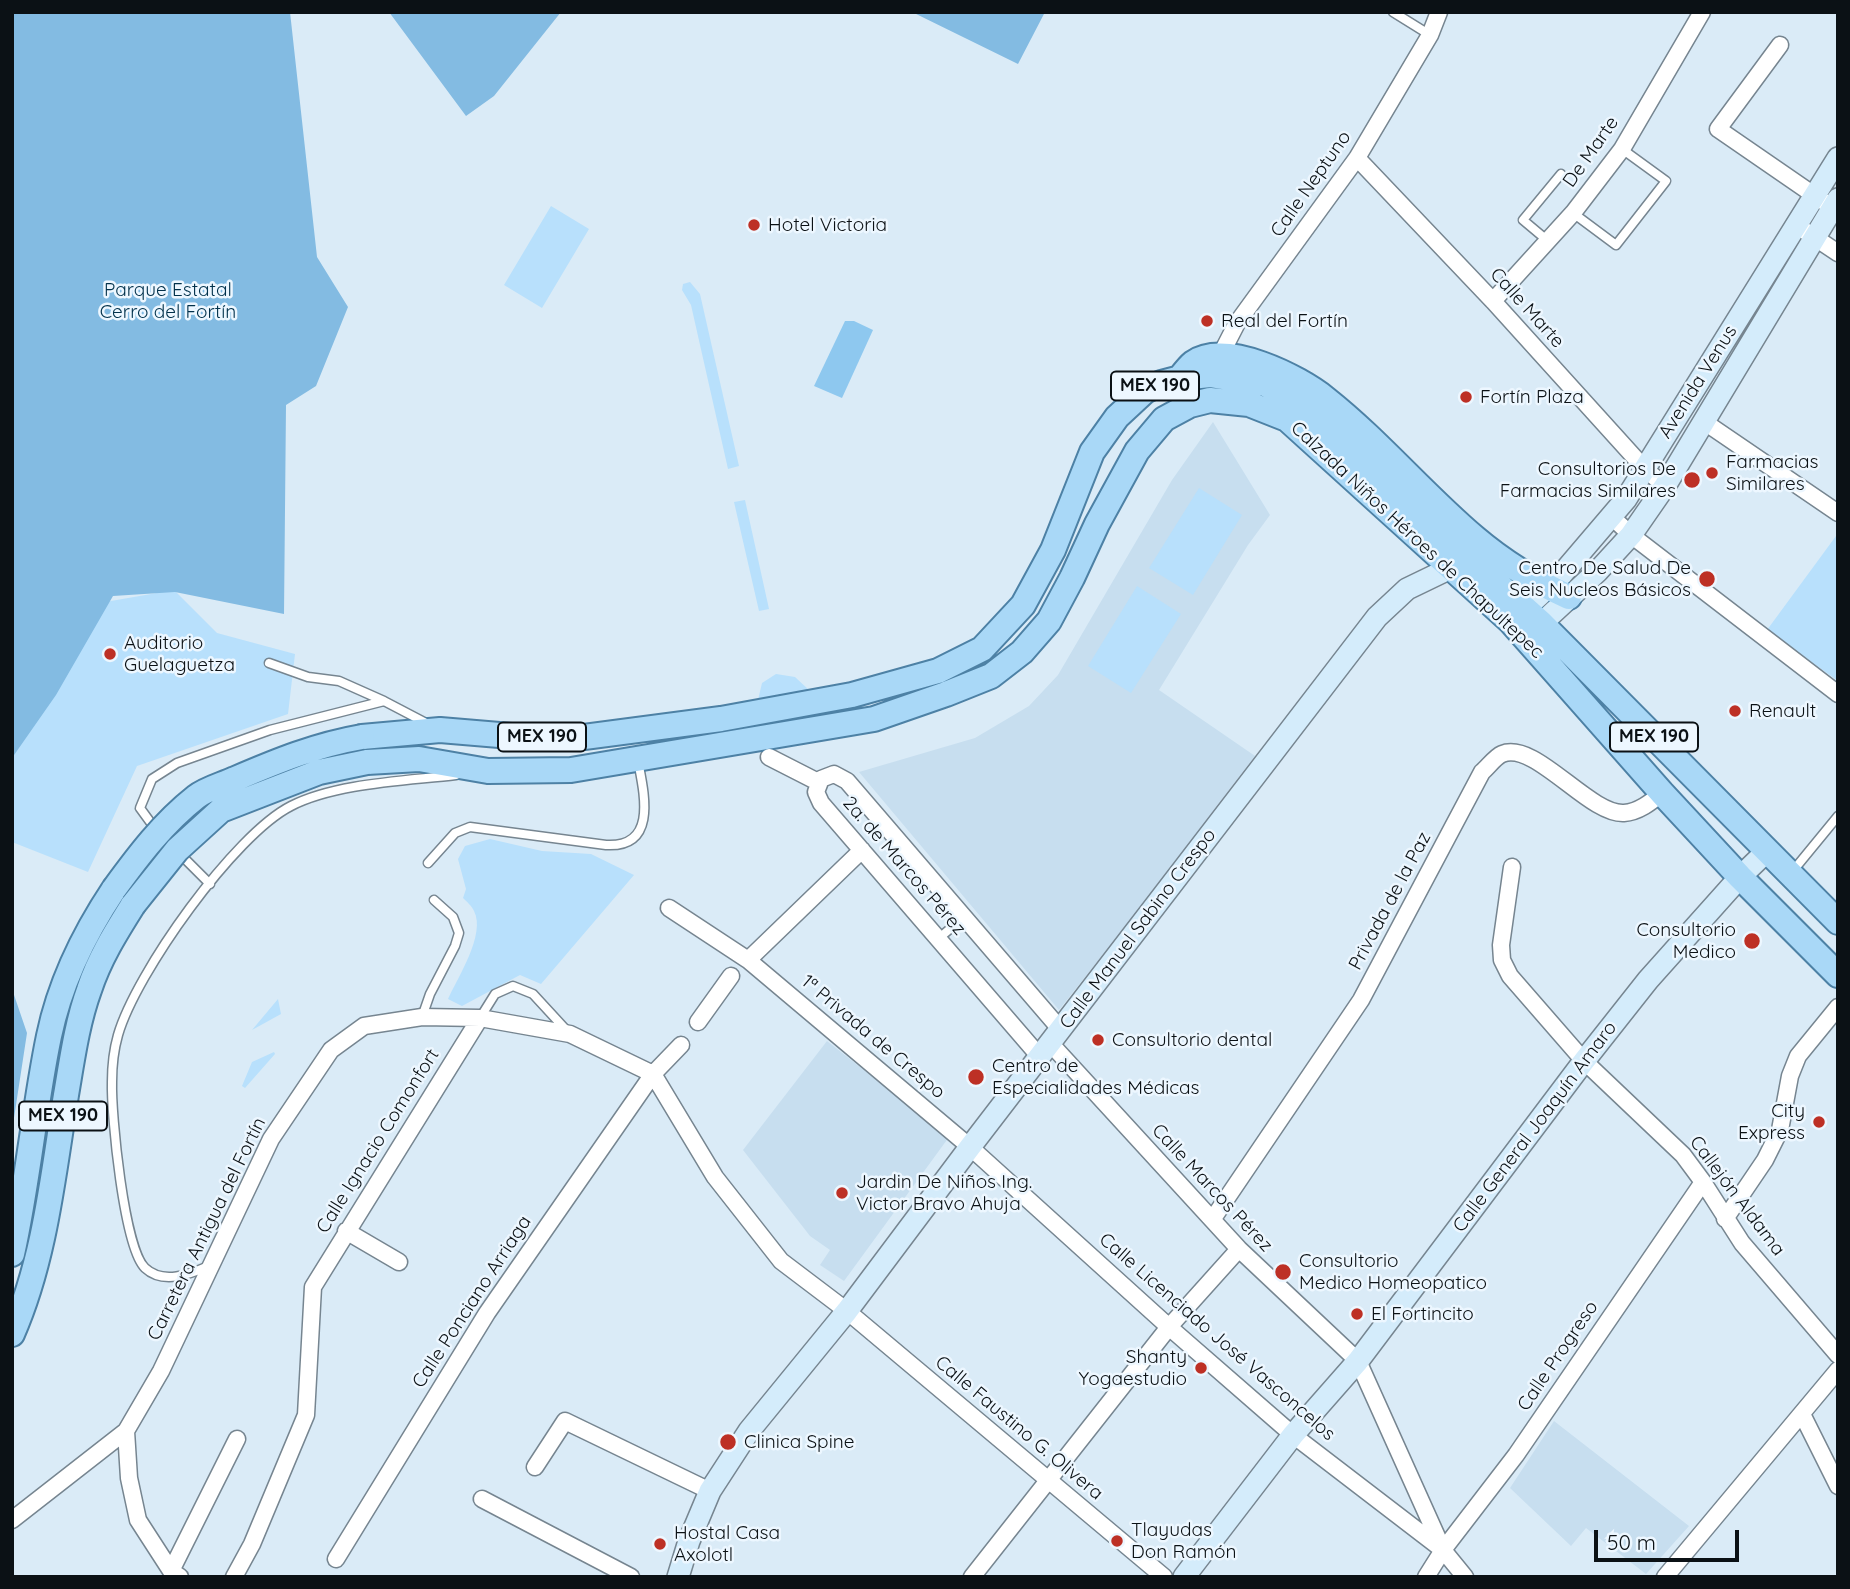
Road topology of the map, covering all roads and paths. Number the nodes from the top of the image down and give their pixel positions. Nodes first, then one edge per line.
1 (1393, 12) edge
2 (1439, 12) edge
3 (1702, 12) edge
4 (1430, 35) junction
5 (1780, 45) dead end
6 (1622, 149) junction
7 (1357, 158) junction
8 (1838, 158) edge
9 (1561, 174) dead end
10 (1815, 195) junction
11 (1835, 203) edge
12 (1573, 213) junction
13 (1796, 225) junction
14 (1815, 237) junction
15 (1548, 241) junction
16 (1838, 253) edge
17 (1493, 301) junction
18 (1215, 365) junction
19 (1180, 378) junction
20 (1164, 419) junction
21 (1703, 421) junction
22 (1645, 469) junction
23 (1665, 486) junction
24 (1838, 513) edge
25 (1612, 517) junction
26 (1631, 535) junction
27 (1460, 563) junction
28 (1558, 592) junction
29 (1526, 623) junction
30 (269, 663) dead end
31 (1838, 694) edge
32 (383, 701) junction
33 (440, 730) junction
34 (769, 757) dead end
35 (637, 758) junction
36 (488, 771) junction
37 (818, 782) junction
38 (1662, 793) junction
39 (1838, 816) edge
40 (165, 839) dead end
41 (174, 848) dead end
42 (862, 850) junction
43 (1766, 852) junction
44 (428, 863) dead end
45 (1512, 867) dead end
46 (1790, 874) junction
47 (1740, 877) junction
48 (209, 884) junction
49 (434, 900) dead end
50 (669, 908) dead end
51 (964, 917) junction
52 (1838, 922) edge
53 (938, 939) junction
54 (748, 960) junction
55 (1838, 975) edge
56 (731, 976) dead end
57 (1838, 1007) edge
58 (422, 1017) junction
59 (480, 1018) junction
60 (695, 1026) dead end
61 (570, 1034) junction
62 (1050, 1043) junction
63 (681, 1045) dead end
64 (1589, 1054) junction
65 (653, 1074) junction
66 (970, 1147) junction
67 (1703, 1182) junction
68 (1725, 1219) junction
69 (1212, 1220) junction
70 (346, 1231) junction
71 (1239, 1249) junction
72 (12, 1254) edge
73 (400, 1262) dead end
74 (212, 1265) junction
75 (847, 1311) junction
76 (1169, 1327) junction
77 (12, 1334) edge
78 (1838, 1356) edge
79 (1358, 1361) junction
80 (1838, 1370) edge
81 (1802, 1414) junction
82 (126, 1431) junction
83 (1293, 1435) junction
84 (237, 1439) dead end
85 (535, 1467) dead end
86 (1050, 1480) junction
87 (1838, 1486) edge
88 (710, 1491) junction
89 (482, 1499) dead end
90 (12, 1520) edge
91 (1443, 1550) junction
92 (336, 1559) dead end
93 (176, 1574) edge
94 (234, 1577) edge
95 (631, 1577) edge
96 (678, 1577) edge
97 (972, 1577) edge
98 (1164, 1577) edge
99 (1184, 1577) edge
100 (1426, 1577) edge
101 (1465, 1577) edge
102 (1665, 1577) edge

1 - 4 lane
2 - 4 street, Calle Neptuno
3 - 6 street, De Marte
4 - 7 street, Calle Neptuno
5 - 10 street
6 - 12 street, De Marte
6 - 12 lane
7 - 17 street, Calle Marte
7 - 18 street, Calle Neptuno
8 - 10 street, Avenida Venus
9 - 15 lane
10 - 11 street
10 - 13 street, Avenida Venus
11 - 14 street, Avenida Venus
12 - 15 street, De Marte
13 - 14 street
13 - 22 street, Avenida Venus
14 - 16 street
14 - 21 street, Avenida Venus
15 - 17 street, De Marte
17 - 22 street, Calle Marte
18 - 19 main road
18 - 27 main road, Calzada Niños Héroes de Chapultepec / MEX 190
18 - 28 main road
19 - 20 main road
19 - 33 main road, MEX 190
20 - 27 main road, Calzada Niños Héroes de Chapultepec / MEX 190
20 - 35 main road, Calzada Niños Héroes de Chapultepec / MEX 190
21 - 23 street, Avenida Venus
21 - 24 street
22 - 23 street, Calle Marte
22 - 25 street, Avenida Venus
23 - 26 street, Avenida Venus
25 - 26 street
25 - 28 street, Avenida Venus
26 - 28 street, Avenida Venus
26 - 31 street
27 - 29 main road, Calzada Niños Héroes de Chapultepec / MEX 190
27 - 62 street, Calle Manuel Sabino Crespo
28 - 29 street, Avenida Venus
29 - 38 main road, Calzada Niños Héroes de Chapultepec / MEX 190
29 - 43 main road, Calzada Niños Héroes de Chapultepec / MEX 190
30 - 32 lane
32 - 33 lane
32 - 40 lane
33 - 72 main road, MEX 190, bridge
34 - 37 street
35 - 36 main road, Calzada Niños Héroes de Chapultepec / MEX 190
35 - 44 lane
36 - 48 lane
36 - 77 main road, Calzada Niños Héroes de Chapultepec / MEX 190, bridge
37 - 42 street, 2a. de Marcos Pérez
37 - 51 street, 2a. de Marcos Pérez
38 - 47 main road, Calzada Niños Héroes de Chapultepec / MEX 190
38 - 69 street, Privada de la Paz
39 - 46 lane
41 - 48 lane
42 - 53 street, 2a. de Marcos Pérez
42 - 54 street
43 - 46 main road, Calzada Niños Héroes de Chapultepec / MEX 190
43 - 47 street, Calle General Joaquín Amaro
45 - 64 street, Callejón Aldama
46 - 52 main road, Calzada Niños Héroes de Chapultepec / MEX 190
47 - 55 main road, Calzada Niños Héroes de Chapultepec / MEX 190
47 - 64 street, Calle General Joaquín Amaro
48 - 74 lane
49 - 58 lane
50 - 54 street, 1ª Privada de Crespo
51 - 53 lane
51 - 62 street, 2a. de Marcos Pérez
53 - 62 street, 2a. de Marcos Pérez
54 - 66 street, 1ª Privada de Crespo
56 - 60 street
57 - 68 street
58 - 59 street, Carretera Antigua del Fortín
58 - 74 street, Carretera Antigua del Fortín
59 - 61 street, Carretera Antigua del Fortín
59 - 61 lane
59 - 70 street, Calle Ignacio Comonfort
61 - 65 street, Carretera Antigua del Fortín
62 - 66 street, Calle Manuel Sabino Crespo
62 - 69 street, Calle Marcos Pérez
63 - 65 street, Calle Ponciano Arriaga
64 - 67 street, Callejón Aldama
64 - 79 street, Calle General Joaquín Amaro
65 - 75 street
65 - 92 street, Calle Ponciano Arriaga
66 - 75 street, Calle Manuel Sabino Crespo
66 - 76 street, Calle Licenciado José Vasconcelos
67 - 68 street, Callejón Aldama
67 - 91 street, Calle Progreso
68 - 78 street, Callejón Aldama
69 - 71 street, Calle Marcos Pérez
70 - 73 street
70 - 94 street, Calle Ignacio Comonfort
71 - 76 street
71 - 79 street, Calle Marcos Pérez
74 - 82 street, Carretera Antigua del Fortín
75 - 86 street, Calle Faustino G. Olivera
75 - 88 street, Calle Manuel Sabino Crespo
76 - 83 street, Calle Licenciado José Vasconcelos
76 - 86 street
79 - 83 street, Calle General Joaquín Amaro
79 - 91 street, Calle Marcos Pérez
80 - 81 street
81 - 87 street
81 - 102 street
82 - 90 street, Carretera Antigua del Fortín
82 - 93 street
83 - 91 street, Calle Licenciado José Vasconcelos
83 - 99 street, Calle General Joaquín Amaro
84 - 93 street
85 - 88 street
86 - 97 street
86 - 98 street, Calle Faustino G. Olivera
88 - 96 street, Calle Manuel Sabino Crespo
89 - 95 street
91 - 100 street, Calle Progreso
91 - 101 street, Calle Marcos Pérez

